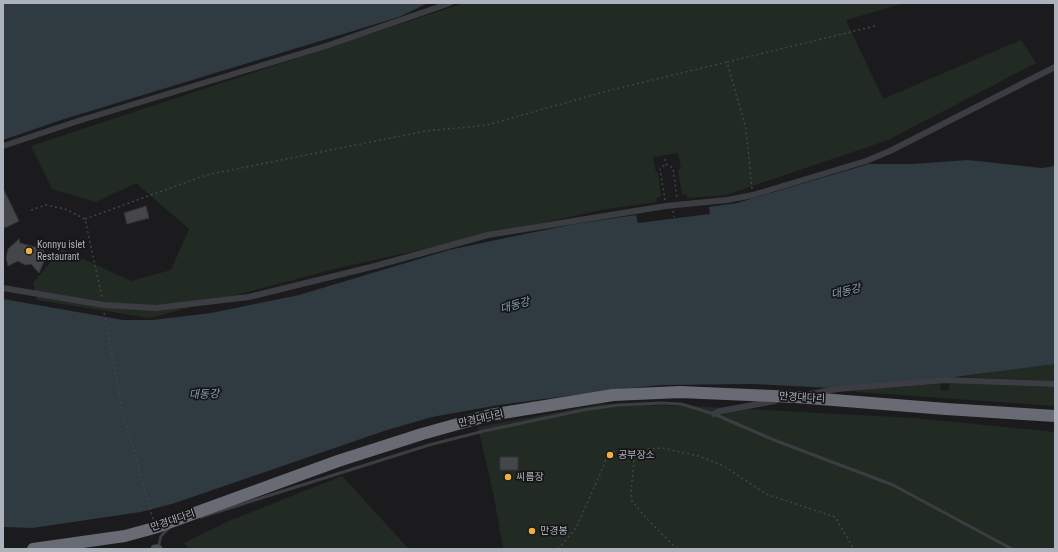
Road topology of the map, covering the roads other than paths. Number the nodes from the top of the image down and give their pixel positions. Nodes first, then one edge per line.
1 (450, 3) edge
2 (1055, 67) edge
3 (3, 146) edge
4 (3, 288) edge
5 (1055, 384) edge
6 (714, 414) junction
7 (1055, 416) edge
8 (198, 518) dead end
9 (184, 522) dead end
10 (32, 549) edge
11 (157, 549) edge
12 (1012, 549) edge

1 - 3 street
2 - 4 street
5 - 6 street
6 - 8 lane
6 - 12 lane
7 - 10 highway, 만경대다리, bridge
9 - 11 lane

